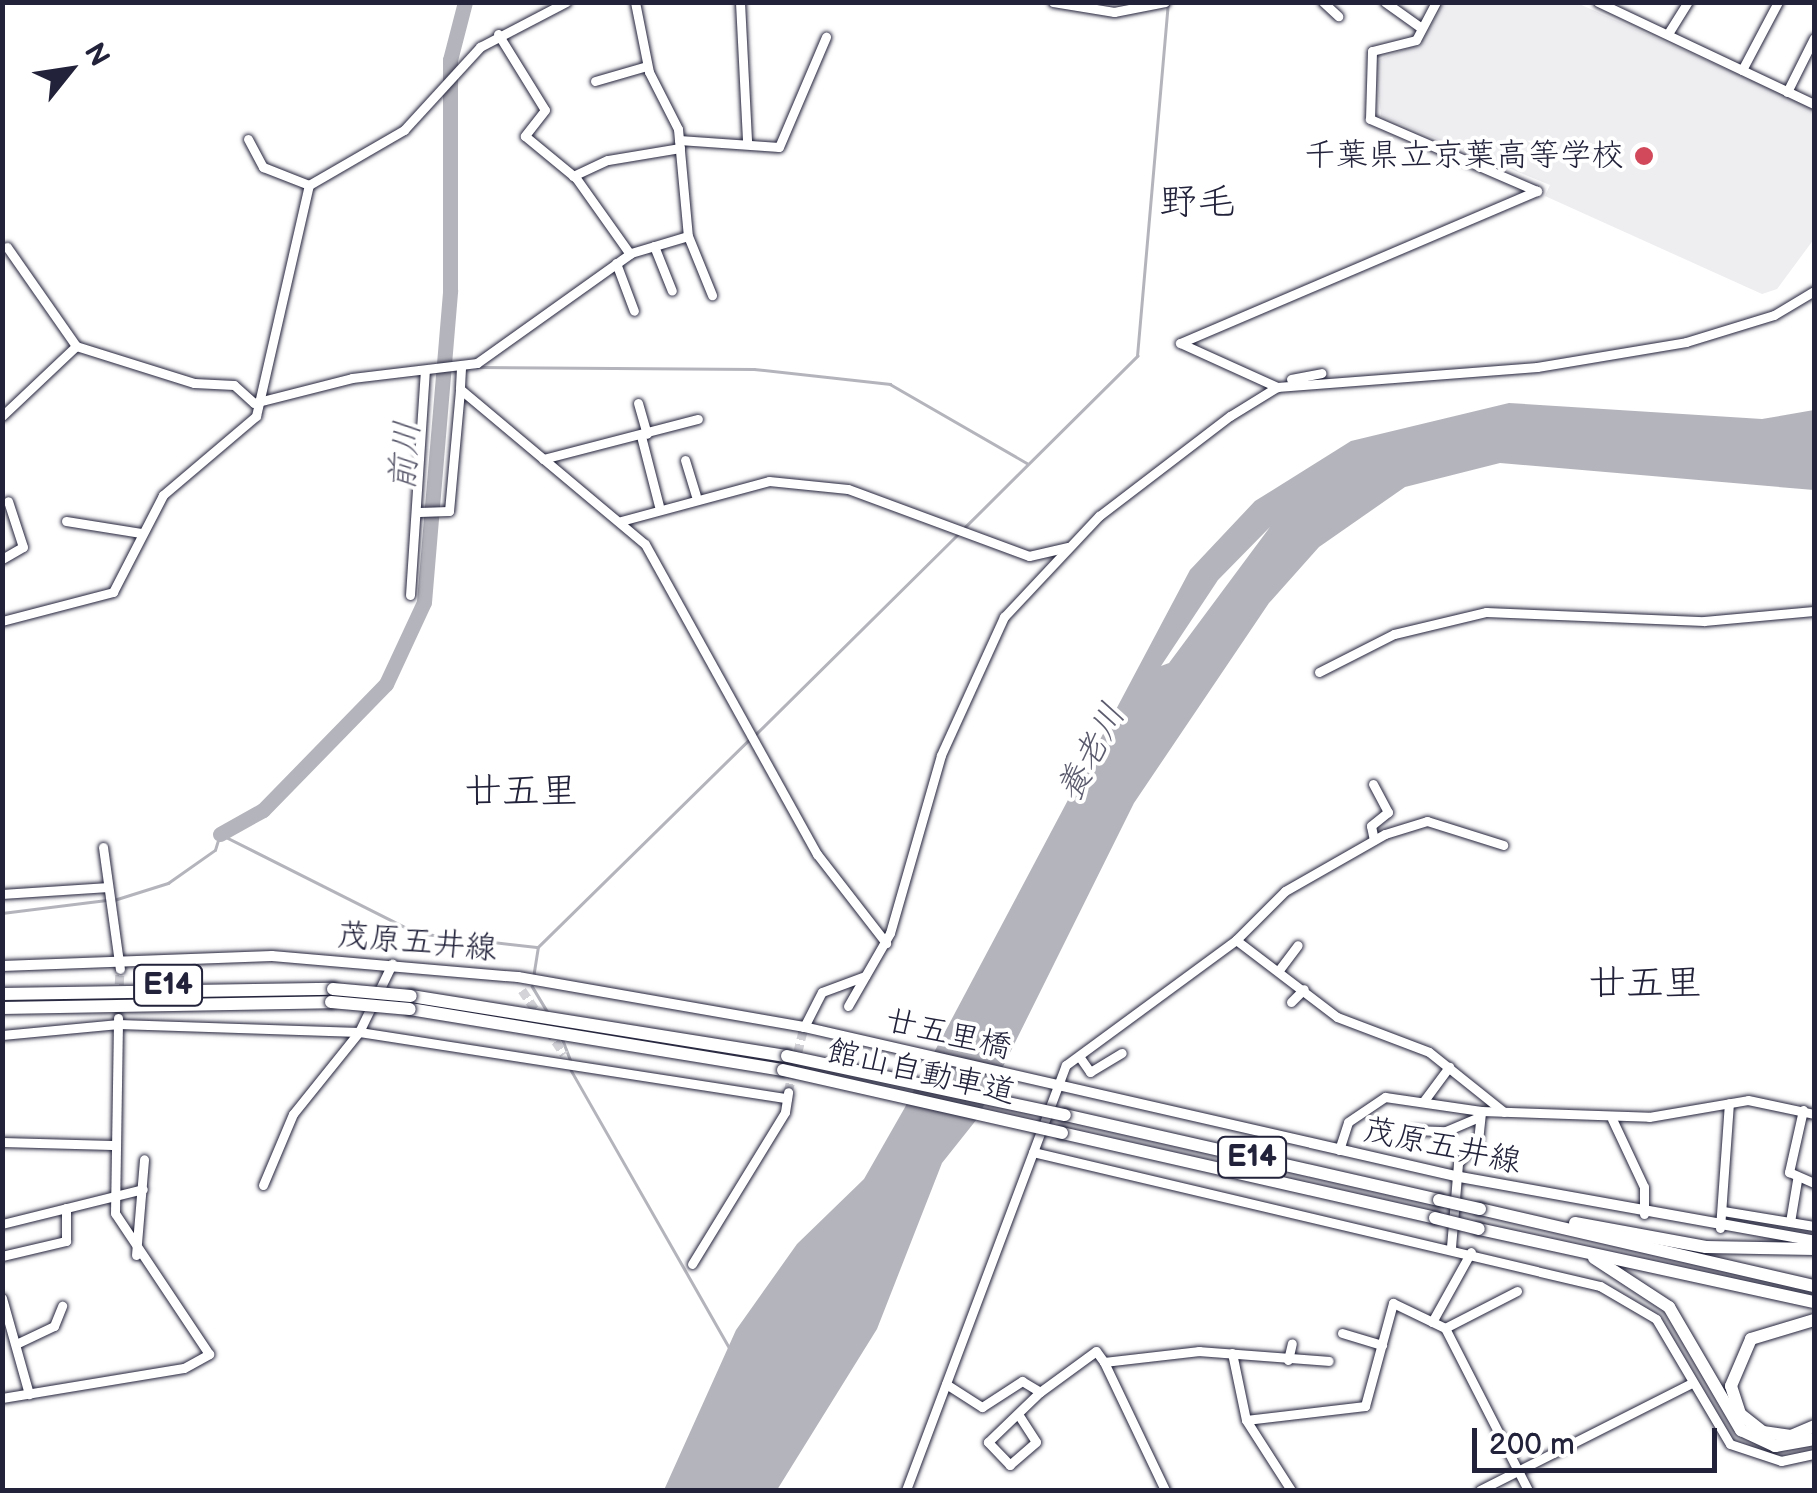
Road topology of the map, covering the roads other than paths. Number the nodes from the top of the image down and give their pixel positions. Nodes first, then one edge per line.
1 (566, 2) edge
2 (634, 2) edge
3 (740, 2) edge
4 (1053, 2) edge
5 (1165, 2) edge
6 (1323, 2) edge
7 (1384, 2) edge
8 (1436, 2) edge
9 (1598, 2) edge
10 (1688, 2) edge
11 (1778, 2) edge
12 (1338, 16) dead end
13 (1420, 28) junction
14 (1669, 32) junction
15 (498, 34) junction
16 (826, 37) dead end
17 (1814, 38) edge
18 (647, 66) junction
19 (1742, 70) junction
20 (595, 82) dead end
21 (1787, 92) junction
22 (1814, 104) edge
23 (248, 139) dead end
24 (747, 140) junction
25 (680, 144) junction
26 (573, 176) junction
27 (310, 185) junction
28 (688, 236) junction
29 (654, 246) junction
30 (7, 247) dead end
31 (630, 254) junction
32 (616, 263) junction
33 (672, 291) dead end
34 (1814, 291) edge
35 (712, 295) dead end
36 (634, 311) dead end
37 (76, 346) junction
38 (460, 368) junction
39 (425, 372) junction
40 (1320, 373) dead end
41 (1273, 378) junction
42 (460, 389) junction
43 (259, 402) junction
44 (638, 403) dead end
45 (2, 416) edge
46 (698, 420) dead end
47 (644, 435) junction
48 (543, 460) junction
49 (685, 460) dead end
50 (696, 495) junction
51 (8, 500) dead end
52 (659, 506) junction
53 (419, 512) dead end
54 (622, 520) junction
55 (66, 521) dead end
56 (141, 534) junction
57 (1071, 546) junction
58 (2, 558) edge
59 (410, 595) dead end
60 (2, 606) edge
61 (1814, 610) edge
62 (1596, 617) junction
63 (3, 621) edge
64 (1598, 629) dead end
65 (1319, 672) dead end
66 (1372, 784) dead end
67 (1374, 840) junction
68 (1504, 845) dead end
69 (104, 847) dead end
70 (108, 887) junction
71 (2, 894) edge
72 (1236, 940) junction
73 (886, 944) junction
74 (1298, 945) dead end
75 (120, 963) junction
76 (392, 964) junction
77 (2, 966) edge
78 (1279, 970) junction
79 (865, 976) junction
80 (518, 977) junction
81 (522, 990) tunnel mouth
82 (1304, 990) junction
83 (2, 994) edge
84 (332, 996) junction
85 (1291, 1002) dead end
86 (848, 1006) dead end
87 (2, 1008) edge
88 (118, 1021) junction
89 (804, 1027) junction
90 (359, 1032) junction
91 (823, 1032) joint
92 (2, 1036) edge
93 (1122, 1054) dead end
94 (1082, 1059) junction
95 (785, 1063) junction
96 (1449, 1067) junction
97 (1062, 1087) junction
98 (1423, 1102) junction
99 (1728, 1102) junction
100 (1803, 1110) junction
101 (1504, 1112) junction
102 (1479, 1114) junction
103 (1814, 1114) edge
104 (1612, 1119) junction
105 (1413, 1130) dead end
106 (2, 1142) edge
107 (112, 1145) junction
108 (1339, 1150) junction
109 (1033, 1152) junction
110 (144, 1159) dead end
111 (1460, 1178) junction
112 (1798, 1180) junction
113 (1814, 1183) edge
114 (263, 1185) dead end
115 (143, 1189) junction
116 (110, 1196) junction
117 (66, 1208) junction
118 (1480, 1209) junction
119 (1723, 1211) junction
120 (1644, 1214) junction
121 (1790, 1222) junction
122 (2, 1224) edge
123 (1814, 1226) edge
124 (1720, 1228) junction
125 (1451, 1246) junction
126 (1811, 1247) edge
127 (1586, 1251) junction
128 (1471, 1252) junction
129 (2, 1256) edge
130 (136, 1256) junction
131 (692, 1264) dead end
132 (1814, 1286) edge
133 (1517, 1292) dead end
134 (2, 1298) edge
135 (1814, 1302) edge
136 (62, 1306) dead end
137 (1814, 1320) edge
138 (1432, 1322) junction
139 (1445, 1328) junction
140 (1342, 1333) dead end
141 (1292, 1343) dead end
142 (16, 1344) junction
143 (1382, 1344) junction
144 (1232, 1353) junction
145 (1288, 1360) junction
146 (1329, 1361) dead end
147 (1104, 1362) junction
148 (946, 1384) junction
149 (1690, 1384) junction
150 (1040, 1392) junction
151 (29, 1394) junction
152 (2, 1398) edge
153 (1018, 1414) junction
154 (1246, 1420) junction
155 (1814, 1426) edge
156 (1814, 1439) edge
157 (1814, 1454) edge
158 (1518, 1471) junction
159 (906, 1490) edge
160 (1165, 1490) edge
161 (1291, 1490) edge
162 (1480, 1490) edge
163 (1528, 1490) edge

1 - 15 street
2 - 18 street
3 - 24 street
4 - 5 street
6 - 12 street
7 - 13 street
8 - 13 street
9 - 14 street
10 - 14 street
11 - 19 street
13 - 41 street
14 - 19 street
15 - 26 street
15 - 27 street
16 - 24 street
17 - 21 street
18 - 20 street
18 - 25 street
19 - 21 street
21 - 22 street
23 - 27 street
24 - 25 street
25 - 26 street
25 - 28 street
26 - 31 street
27 - 43 street
28 - 29 street
28 - 35 street
29 - 31 street
29 - 33 street
30 - 37 street
31 - 32 street
32 - 36 street
32 - 38 street
34 - 41 street
37 - 43 street
37 - 45 street
38 - 39 street
38 - 42 street
39 - 43 street
39 - 59 street
40 - 41 street
41 - 57 street
42 - 48 street
42 - 53 street
43 - 56 street
44 - 47 street
46 - 47 street
47 - 48 street
47 - 52 street
48 - 54 street
49 - 50 street
50 - 52 street
50 - 57 street
51 - 58 street
52 - 54 street
54 - 73 street
55 - 56 street
56 - 63 street
57 - 73 street
60 - 63 street
61 - 62 street
62 - 64 street
62 - 65 street
66 - 67 street
67 - 68 street
67 - 72 street
69 - 70 street
70 - 71 street
70 - 75 street
72 - 78 street
72 - 94 street
73 - 79 street
74 - 78 street
75 - 76 main road, 茂原五井線
75 - 77 main road, 茂原五井線
76 - 80 main road, 茂原五井線
76 - 90 street
78 - 82 street
79 - 86 street
79 - 89 street
80 - 81 street
80 - 89 main road, 茂原五井線
82 - 85 street
82 - 96 street
83 - 84 highway, 館山自動車道 / E14
84 - 87 highway, 館山自動車道 / E14
84 - 95 highway, 館山自動車道 / E14, bridge
88 - 90 street
88 - 92 street
88 - 107 street
89 - 91 main road, 茂原五井線
90 - 114 street
90 - 131 street
91 - 97 main road, 廿五里橋
93 - 94 street
94 - 97 street
95 - 118 highway, 館山自動車道 / E14, bridge
95 - 127 highway, 館山自動車道 / E14, bridge
96 - 98 street
96 - 101 street
97 - 108 main road, 茂原五井線
97 - 109 street
98 - 102 street
98 - 108 street
99 - 100 street
99 - 104 street
99 - 119 street
100 - 103 street
100 - 112 street
101 - 102 street
101 - 104 street
102 - 105 street
102 - 111 street
104 - 120 street
106 - 107 street
107 - 116 street
108 - 111 main road, 茂原五井線
109 - 125 street
109 - 148 street
110 - 115 street
111 - 120 main road, 茂原五井線
111 - 125 street
112 - 113 street
112 - 121 street
115 - 116 street
115 - 130 street
116 - 117 street
116 - 130 street
117 - 122 street
117 - 129 street
118 - 126 highway
118 - 132 highway, 館山自動車道 / E14
119 - 121 street
119 - 124 street
120 - 124 main road, 茂原五井線
121 - 123 street
124 - 126 main road, 茂原五井線
125 - 128 street
127 - 135 highway, 館山自動車道 / E14
127 - 156 highway
128 - 138 street
128 - 149 street
130 - 151 street
133 - 139 street
134 - 142 street
136 - 142 street
137 - 155 highway
138 - 139 street
138 - 143 street
139 - 158 street
140 - 143 street
141 - 145 street
142 - 151 street
143 - 154 street
144 - 145 street
144 - 147 street
144 - 154 street
145 - 146 street
147 - 150 street
147 - 160 street
148 - 150 street
148 - 159 street
149 - 157 street
149 - 158 street
150 - 153 street
151 - 152 street
153 - 153 street
154 - 161 street
158 - 162 street
158 - 163 street

